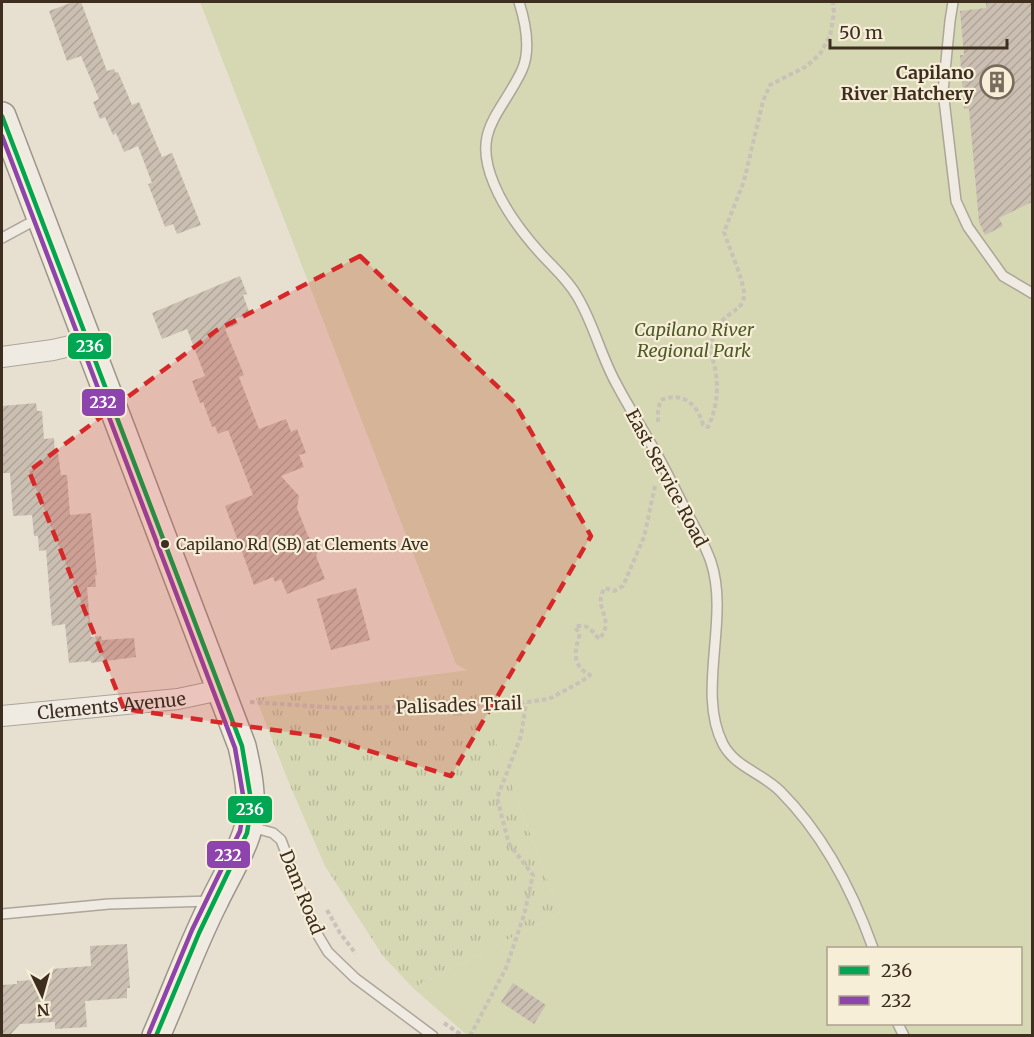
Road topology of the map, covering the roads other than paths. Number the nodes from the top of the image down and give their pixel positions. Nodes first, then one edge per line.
1 (519, 2) edge
2 (953, 2) edge
3 (2, 116) edge
4 (40, 217) junction
5 (2, 238) edge
6 (1032, 293) edge
7 (87, 342) junction
8 (2, 357) edge
9 (220, 690) junction
10 (2, 716) edge
11 (249, 826) junction
12 (214, 901) junction
13 (2, 914) edge
14 (873, 947) edge
15 (156, 1035) edge
16 (433, 1035) edge

1 - 14 lane, East Service Road
2 - 6 lane
3 - 4 main road
4 - 5 lane
4 - 7 main road
7 - 8 street
7 - 9 main road
9 - 10 street, Clements Avenue
9 - 11 main road
11 - 12 main road
11 - 16 lane, Dam Road
12 - 13 lane
12 - 15 main road

